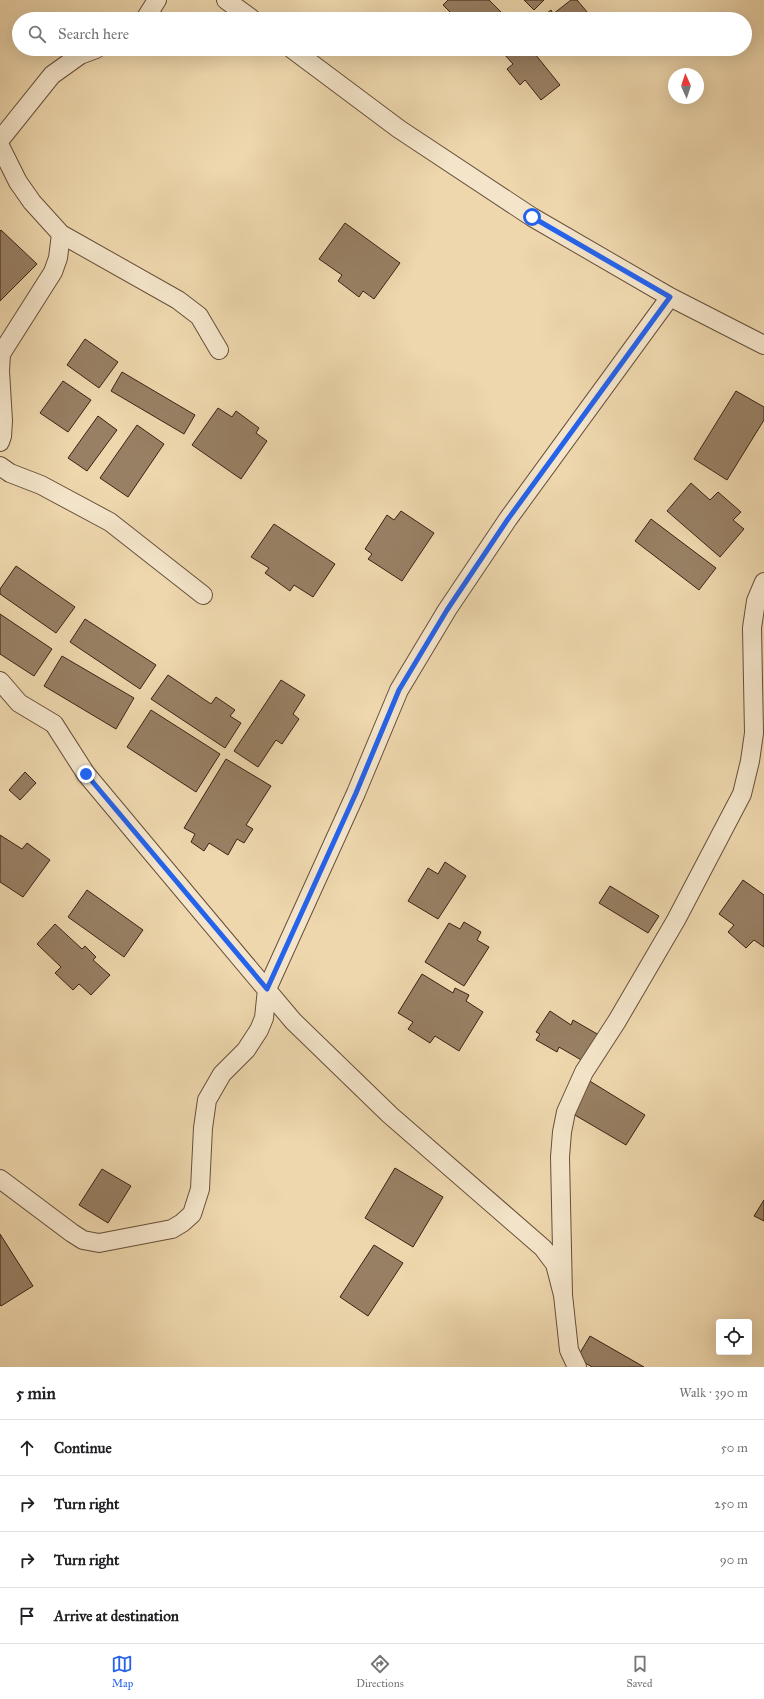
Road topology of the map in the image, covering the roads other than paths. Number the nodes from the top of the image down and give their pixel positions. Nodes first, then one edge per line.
1 (157, 0) edge
2 (226, 0) edge
3 (149, 12) edge
4 (242, 12) edge
5 (79, 56) edge
6 (301, 56) edge
7 (0, 140) edge
8 (0, 146) edge
9 (60, 234) junction
10 (670, 297) junction
11 (764, 345) edge
12 (219, 350) dead end
13 (0, 442) edge
14 (0, 466) edge
15 (764, 582) edge
16 (204, 595) dead end
17 (0, 681) edge
18 (267, 989) junction
19 (0, 1179) edge
20 (563, 1295) junction
21 (577, 1367) edge

1 - 3 street
2 - 4 street
5 - 7 street
6 - 10 street
8 - 9 street
9 - 12 street
9 - 13 street
10 - 11 street
10 - 18 street
14 - 16 street
15 - 20 street
17 - 18 street
18 - 19 street
18 - 20 street
20 - 21 street

